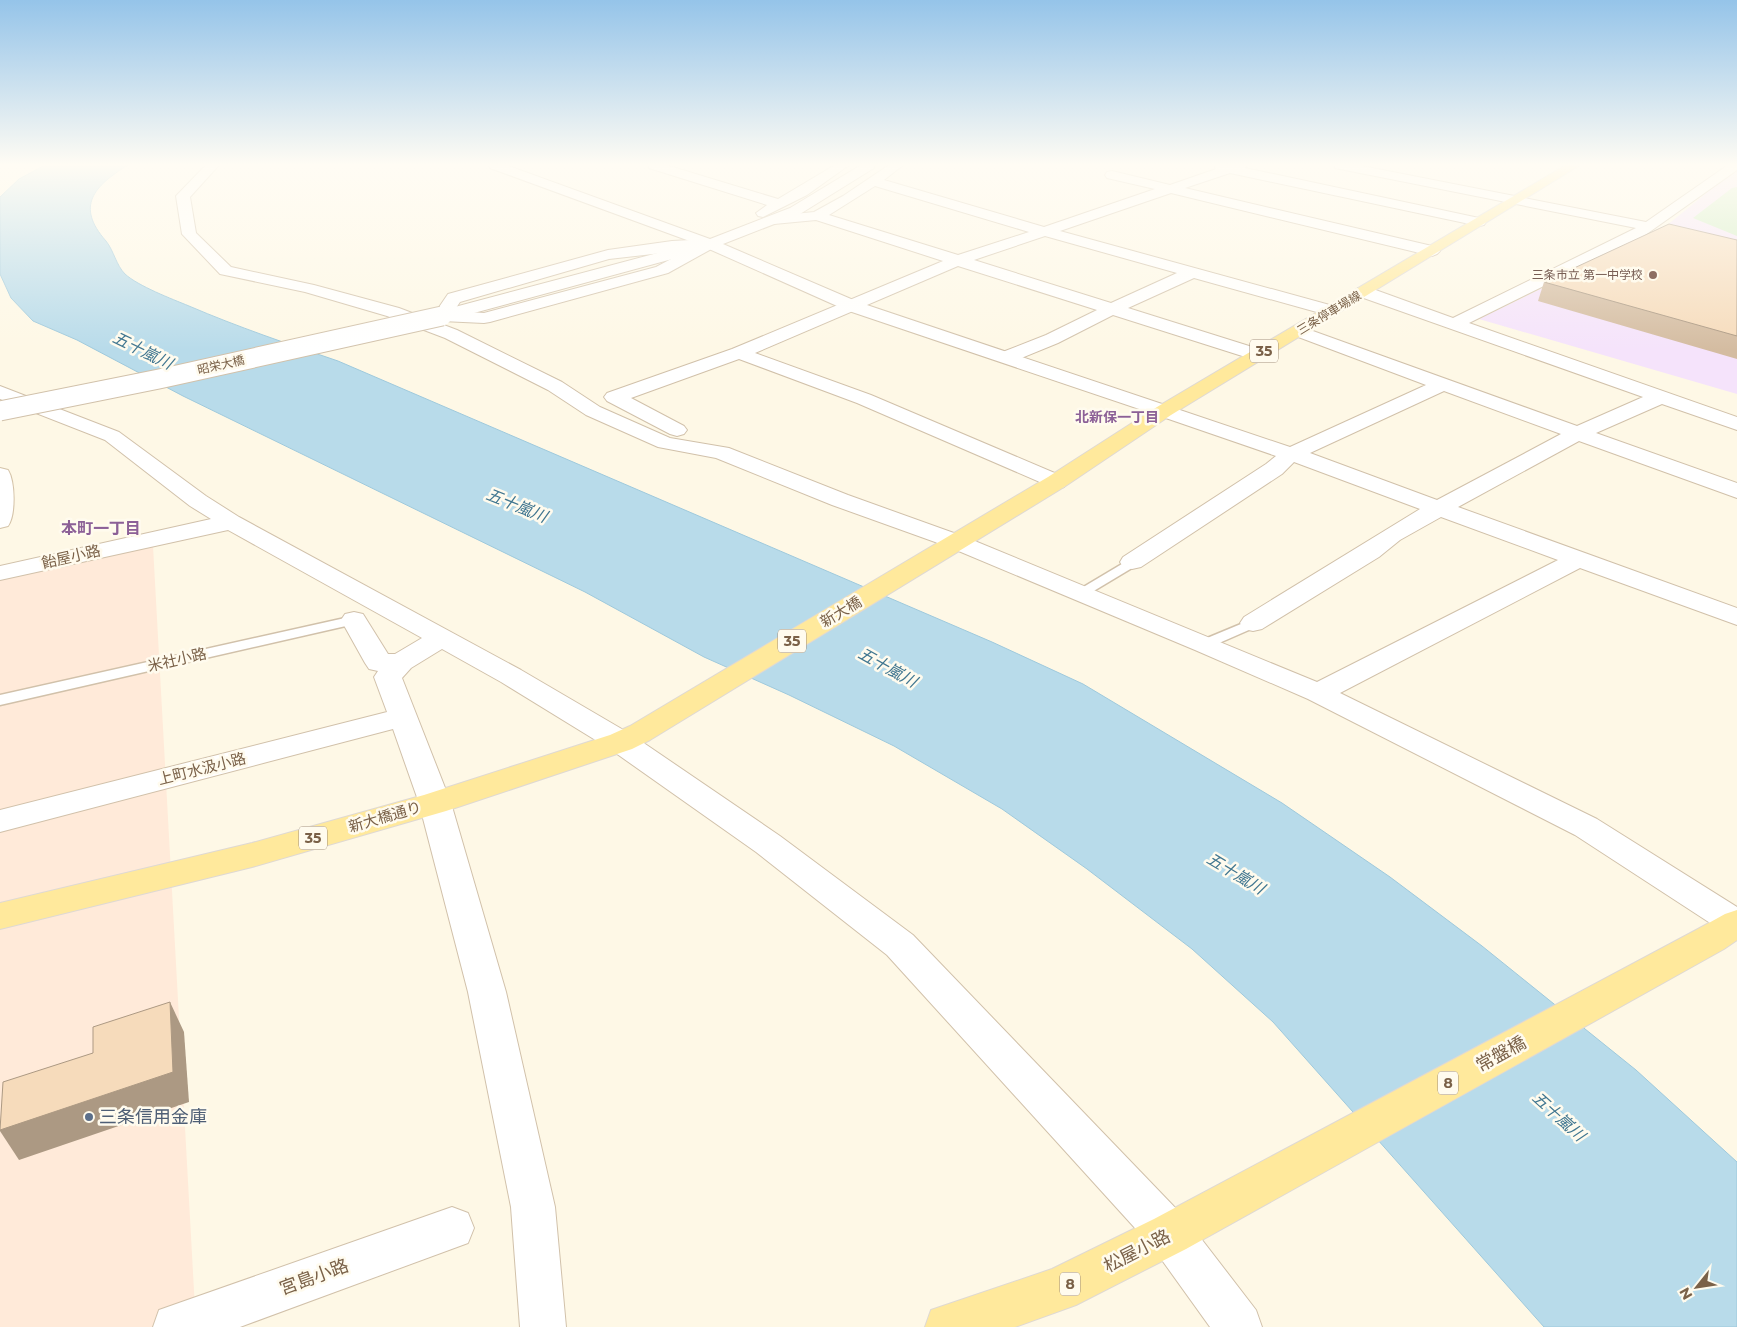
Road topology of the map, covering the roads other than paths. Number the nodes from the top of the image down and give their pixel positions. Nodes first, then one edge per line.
1 (188, 227) edge
2 (664, 227) edge
3 (755, 227) edge
4 (851, 227) edge
5 (1029, 227) edge
6 (1056, 227) edge
7 (1334, 227) edge
8 (1471, 227) edge
9 (1645, 227) edge
10 (1044, 231) junction
11 (710, 244) junction
12 (1432, 250) junction
13 (956, 261) junction
14 (1191, 273) junction
15 (1364, 292) junction
16 (852, 306) junction
17 (1110, 310) junction
18 (1330, 311) junction
19 (442, 316) junction
20 (1456, 323) junction
21 (1299, 331) junction
22 (739, 353) junction
23 (1258, 355) junction
24 (1007, 356) junction
25 (1442, 385) junction
26 (0, 392) edge
27 (1661, 397) junction
28 (0, 411) edge
29 (1164, 411) junction
30 (1737, 424) edge
31 (1578, 434) junction
32 (720, 454) junction
33 (1291, 454) junction
34 (1737, 469) edge
35 (0, 475) edge
36 (1056, 482) junction
37 (1714, 483) junction
38 (1737, 491) edge
39 (1438, 508) junction
40 (1, 512) edge
41 (231, 522) junction
42 (951, 546) junction
43 (1577, 560) junction
44 (1132, 562) joint
45 (0, 573) edge
46 (1082, 592) junction
47 (1737, 617) edge
48 (354, 620) joint
49 (1253, 623) joint
50 (442, 638) junction
51 (1205, 644) junction
52 (401, 662) junction
53 (1318, 693) junction
54 (0, 700) edge
55 (404, 717) junction
56 (631, 737) junction
57 (435, 803) junction
58 (0, 821) edge
59 (0, 916) edge
60 (1730, 927) edge
61 (452, 1228) dead end
62 (1178, 1230) junction
63 (176, 1327) edge
64 (543, 1327) edge
65 (948, 1327) edge
66 (1239, 1327) edge

1 - 32 street
2 - 11 street
3 - 11 street
4 - 13 street
5 - 10 street
6 - 10 street
7 - 12 street
8 - 12 main road, 三条停車場線 / 35
9 - 20 street
10 - 13 street
10 - 14 street
11 - 16 street
11 - 19 street, 昭栄大橋
11 - 19 street
12 - 15 main road, 三条停車場線 / 35
13 - 16 street
13 - 17 street
14 - 17 street
14 - 18 street
15 - 18 main road, 三条停車場線 / 35
15 - 20 street
16 - 22 street
16 - 24 street
17 - 23 street
17 - 24 street
18 - 21 main road, 三条停車場線 / 35
19 - 28 street, 昭栄大橋, bridge
20 - 27 street
21 - 23 main road, 三条停車場線 / 35
21 - 25 street
22 - 32 street
22 - 36 street
23 - 29 main road, 三条停車場線 / 35
24 - 29 street
25 - 31 street
25 - 33 street
26 - 41 street
27 - 30 street
27 - 31 street
29 - 33 street
29 - 36 main road, 三条停車場線 / 35
31 - 37 street
31 - 39 street
32 - 42 street
33 - 39 street
33 - 44 street
34 - 37 street
35 - 40 street
36 - 42 main road, 三条停車場線 / 35
37 - 38 street
39 - 43 street
39 - 49 street
41 - 45 street, 飴屋小路
41 - 50 street
42 - 46 street
42 - 56 main road, 新大橋 / 35
43 - 47 street
43 - 53 street
44 - 46 lane
46 - 51 street
48 - 52 street
48 - 54 lane, 米社小路
49 - 51 lane
50 - 52 street
50 - 56 street
51 - 53 street
52 - 55 street
53 - 60 street
55 - 57 street
55 - 58 street, 上町水汲小路
56 - 57 main road, 新大橋通り / 35
56 - 62 street
57 - 59 main road, 新大橋通り / 35
57 - 64 street
60 - 62 main road, 常盤橋 / 8
61 - 63 street, 宮島小路
62 - 65 main road, 松屋小路 / 8
62 - 66 street

